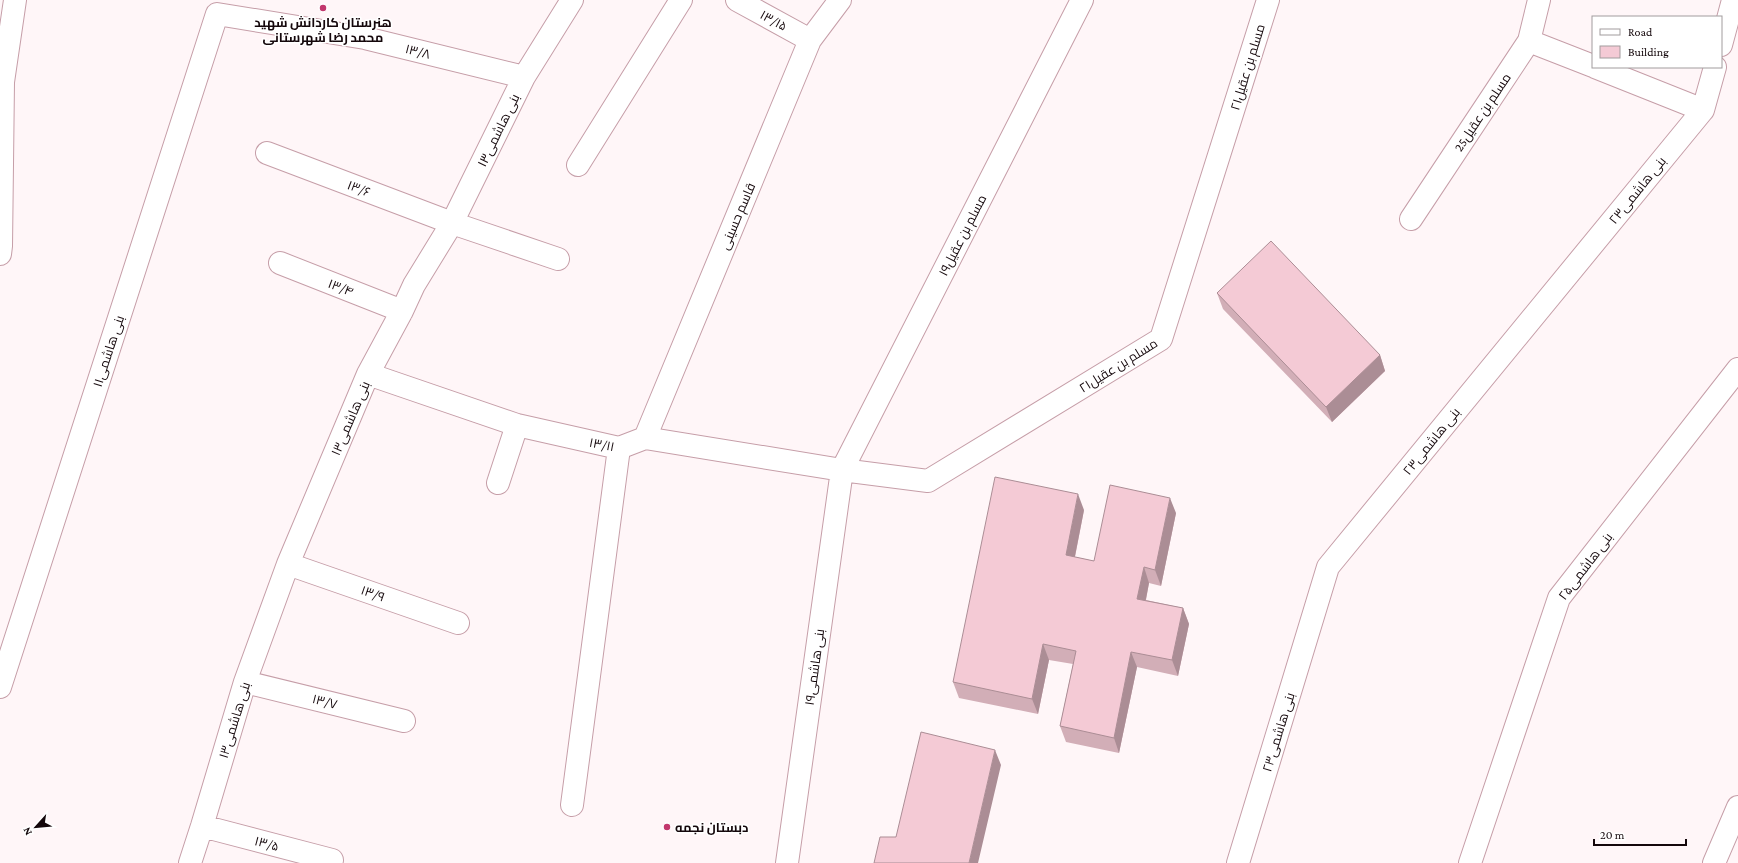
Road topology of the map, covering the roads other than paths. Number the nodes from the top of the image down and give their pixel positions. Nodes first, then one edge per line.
1 (15, 0) edge
2 (572, 0) edge
3 (681, 0) edge
4 (737, 0) edge
5 (840, 0) edge
6 (1082, 0) edge
7 (1268, 0) edge
8 (1539, 0) edge
9 (1733, 0) edge
10 (217, 14) joint
11 (810, 40) junction
12 (1530, 41) junction
13 (1722, 41) edge
14 (1592, 66) edge
15 (1600, 68) edge
16 (1715, 68) edge
17 (1628, 73) edge
18 (524, 78) junction
19 (1, 81) edge
20 (1703, 110) junction
21 (267, 153) dead end
22 (578, 165) dead end
23 (1411, 219) dead end
24 (452, 223) junction
25 (0, 254) edge
26 (558, 259) dead end
27 (280, 263) dead end
28 (402, 311) junction
29 (1738, 369) edge
30 (368, 374) junction
31 (517, 425) junction
32 (645, 438) junction
33 (619, 448) junction
34 (842, 470) junction
35 (498, 483) dead end
36 (288, 564) junction
37 (458, 623) dead end
38 (245, 682) junction
39 (0, 687) edge
40 (404, 720) dead end
41 (572, 805) dead end
42 (1738, 807) edge
43 (202, 826) junction
44 (332, 860) dead end
45 (190, 863) edge
46 (787, 863) edge
47 (1238, 863) edge
48 (1470, 863) edge
49 (1714, 863) edge

1 - 19 street
2 - 18 street, بنی هاشمی۱۳
3 - 22 street
4 - 11 street, ۱۳/۱۵
5 - 11 street, قاسم حسینی
6 - 34 street, مسلم بن عقیل۱۹
7 - 34 street, مسلم بن عقیل۲۱
8 - 12 street, مسلم بن عقیل25
9 - 13 street
10 - 18 street, ۱۳/۸
10 - 39 street, بنی هاشمی۱۱
11 - 32 street, قاسم حسینی
12 - 14 street
12 - 23 street, مسلم بن عقیل25
15 - 17 street
16 - 20 street, بنی هاشمی۲۳
17 - 20 street
18 - 24 street, بنی هاشمی۱۳
19 - 25 street
20 - 47 street, بنی هاشمی۲۳
21 - 24 street, ۱۳/۶
24 - 26 street, ۱۳/۶
24 - 28 street, بنی هاشمی۱۳
27 - 28 street, ۱۳/۴
28 - 30 street, بنی هاشمی۱۳
29 - 48 street, بنی هاشمی۲۵
30 - 31 street, ۱۳/۱۱
30 - 36 street, بنی هاشمی۱۳
31 - 33 street, ۱۳/۱۱
31 - 35 street
32 - 33 street, ۱۳/۱۱
32 - 34 street
33 - 41 street
34 - 46 street, بنی هاشمی۱۹
36 - 37 street, ۱۳/۹
36 - 38 street, بنی هاشمی۱۳
38 - 40 street, ۱۳/۷
38 - 43 street, بنی هاشمی۱۳
42 - 49 street
43 - 44 street, ۱۳/۵
43 - 45 street, بنی هاشمی۱۳

